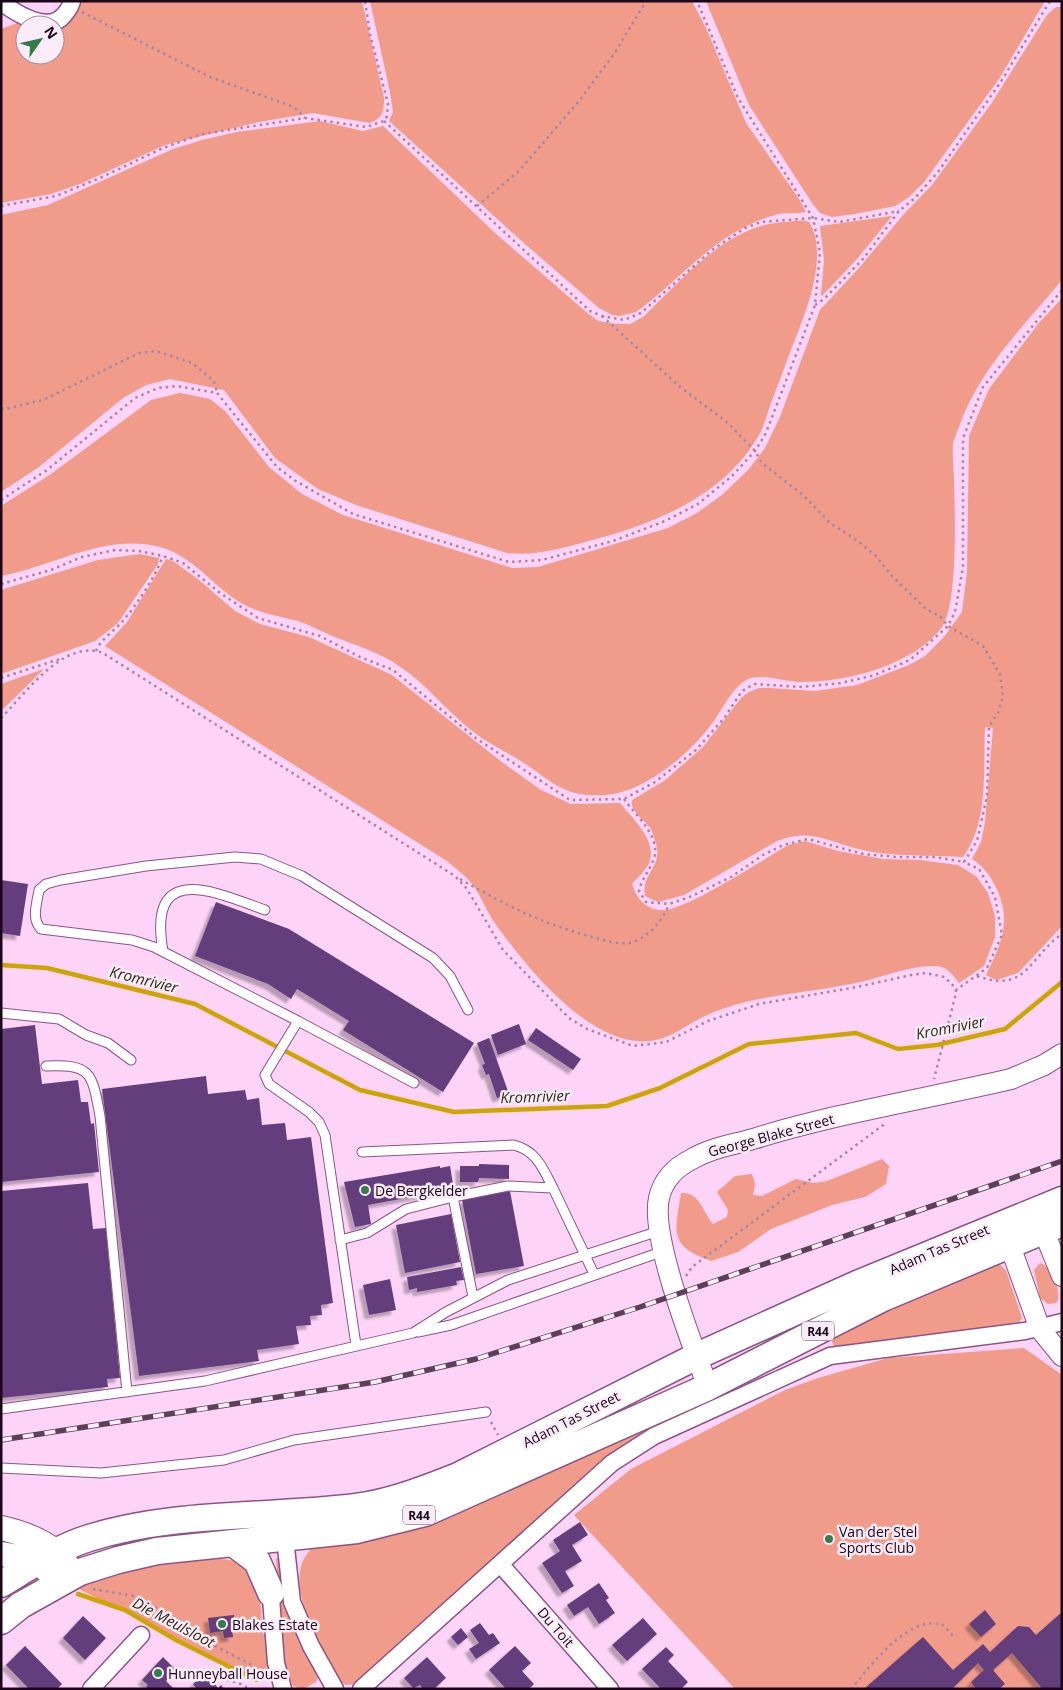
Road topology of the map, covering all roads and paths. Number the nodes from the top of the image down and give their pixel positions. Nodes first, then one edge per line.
1 (365, 1) edge
2 (646, 1) edge
3 (697, 1) edge
4 (1050, 1) edge
5 (1, 2) edge
6 (72, 4) edge
7 (306, 118) junction
8 (384, 121) junction
9 (1, 206) edge
10 (477, 206) junction
11 (899, 211) junction
12 (813, 218) junction
13 (1062, 290) edge
14 (815, 305) junction
15 (602, 316) junction
16 (218, 393) junction
17 (1, 410) edge
18 (755, 451) junction
19 (1, 500) edge
20 (163, 556) junction
21 (1, 584) edge
22 (948, 626) junction
23 (96, 651) junction
24 (61, 658) junction
25 (1, 678) edge
26 (1, 718) edge
27 (624, 799) junction
28 (964, 862) junction
29 (455, 876) junction
30 (669, 904) junction
31 (265, 910) dead end
32 (1062, 934) edge
33 (163, 951) junction
34 (977, 976) junction
35 (956, 990) junction
36 (468, 1010) dead end
37 (1, 1013) edge
38 (298, 1022) junction
39 (1062, 1054) edge
40 (131, 1060) dead end
41 (46, 1066) dead end
42 (414, 1084) dead end
43 (932, 1086) dead end
44 (889, 1121) dead end
45 (362, 1152) dead end
46 (553, 1188) junction
47 (453, 1197) junction
48 (1062, 1200) edge
49 (1047, 1221) edge
50 (659, 1231) junction
51 (1006, 1234) junction
52 (340, 1240) junction
53 (664, 1250) junction
54 (585, 1254) junction
55 (594, 1274) junction
56 (1062, 1276) edge
57 (685, 1277) dead end
58 (473, 1297) junction
59 (1062, 1322) edge
60 (1040, 1329) junction
61 (413, 1333) junction
62 (356, 1345) junction
63 (697, 1356) junction
64 (1062, 1356) edge
65 (708, 1387) junction
66 (127, 1392) junction
67 (1, 1409) edge
68 (486, 1412) joint
69 (501, 1440) dead end
70 (1, 1468) edge
71 (273, 1527) junction
72 (1, 1528) edge
73 (234, 1543) junction
74 (1, 1554) edge
75 (48, 1556) junction
76 (501, 1565) junction
77 (72, 1582) junction
78 (1, 1584) edge
79 (271, 1592) junction
80 (1, 1621) edge
81 (141, 1635) dead end
82 (954, 1637) dead end
83 (215, 1682) dead end
84 (276, 1684) edge
85 (329, 1687) edge
86 (91, 1689) edge
87 (248, 1689) edge
88 (361, 1689) edge
89 (610, 1689) edge
90 (851, 1689) edge

1 - 8 path
2 - 10 path
3 - 12 path
4 - 11 path
5 - 6 street
6 - 7 path
7 - 8 path
7 - 9 path
8 - 10 path
10 - 15 path
11 - 12 path
11 - 14 path
12 - 14 path
12 - 15 path
13 - 22 path
14 - 18 path
15 - 18 path
16 - 17 path
16 - 18 path
16 - 19 path
18 - 22 path
20 - 21 path
20 - 23 path
20 - 27 path
22 - 27 path
22 - 28 path
23 - 24 path
23 - 29 path
24 - 25 path
24 - 26 path
27 - 30 path
28 - 30 path
28 - 34 path
29 - 30 path
29 - 35 path
31 - 33 lane
32 - 34 path
33 - 36 lane
33 - 38 lane
34 - 35 path
35 - 43 path
37 - 40 lane
38 - 42 lane
38 - 52 lane
39 - 50 street, George Blake Street
41 - 66 lane
44 - 57 path
45 - 46 lane
46 - 47 lane
46 - 54 lane
47 - 52 lane
47 - 58 lane
48 - 49 main road, Adam Tas Street / R44
49 - 51 main road, Adam Tas Street / R44
49 - 56 street
50 - 53 street, George Blake Street
50 - 54 lane
51 - 60 street
51 - 63 main road, Adam Tas Street / R44
51 - 65 main road, Adam Tas Street / R44
52 - 62 lane
53 - 55 lane
53 - 63 street, George Blake Street
54 - 55 lane
54 - 58 lane
55 - 61 lane
58 - 61 lane
59 - 60 street
60 - 64 street
60 - 76 street
61 - 62 lane
62 - 66 lane
63 - 65 street, George Blake Street
63 - 71 main road, Adam Tas Street / R44
65 - 71 main road, Adam Tas Street / R44
66 - 67 lane
68 - 69 path
68 - 70 lane
71 - 73 main road, Adam Tas Street / R44
71 - 75 main road, Adam Tas Street / R44
71 - 79 street
71 - 85 street
72 - 75 main road
73 - 77 main road, Adam Tas Street / R44
73 - 79 main road
74 - 75 main road
75 - 77 main road
75 - 78 main road, R44
76 - 88 street
76 - 89 street, Du Toit
77 - 80 main road, R44
77 - 84 path
79 - 84 street
81 - 86 street
82 - 90 path
83 - 87 path

